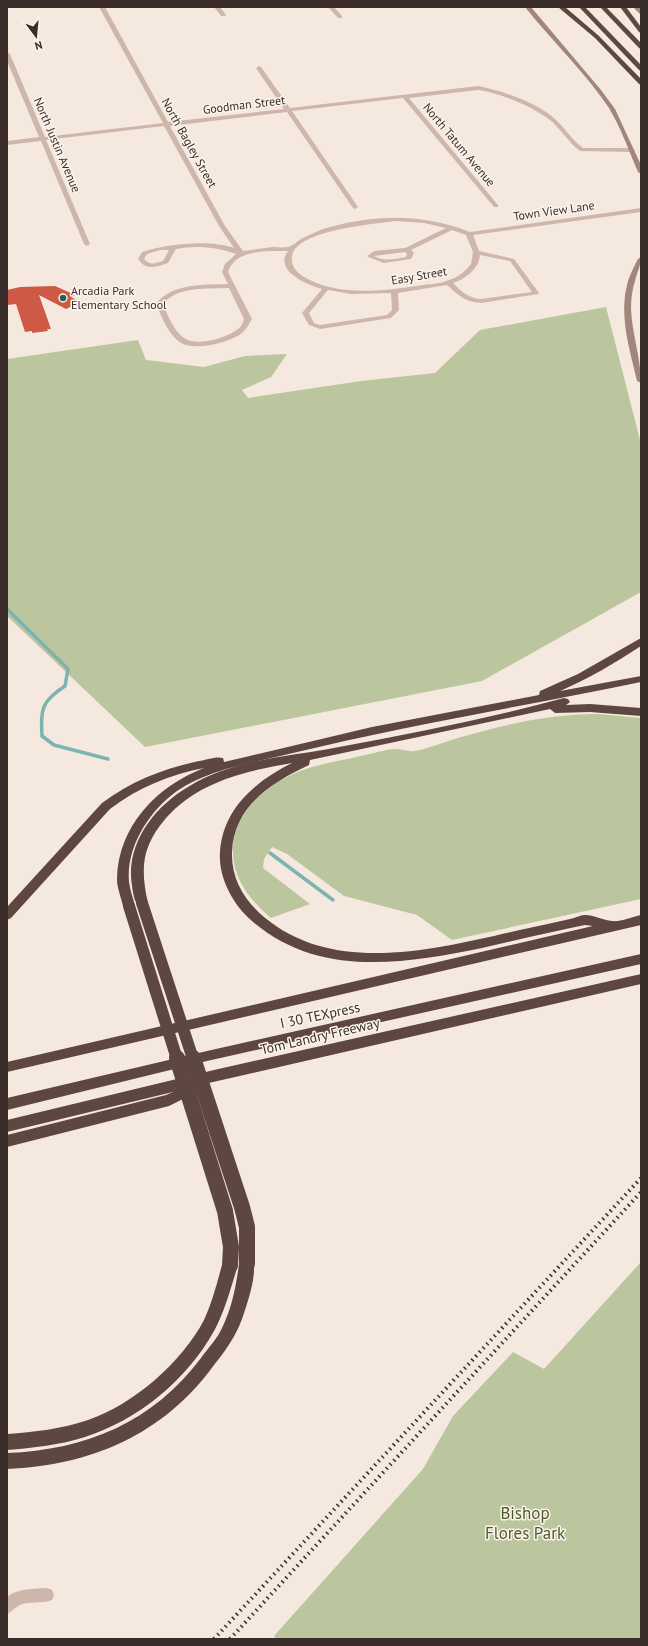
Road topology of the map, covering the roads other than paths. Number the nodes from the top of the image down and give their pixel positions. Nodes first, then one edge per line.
1 (102, 7) edge
2 (217, 7) edge
3 (331, 7) edge
4 (528, 7) edge
5 (561, 7) edge
6 (582, 7) edge
7 (602, 7) edge
8 (623, 7) edge
9 (636, 7) edge
10 (641, 13) edge
11 (223, 15) dead end
12 (340, 17) dead end
13 (641, 31) edge
14 (641, 46) edge
15 (7, 54) edge
16 (259, 68) dead end
17 (641, 69) edge
18 (641, 83) edge
19 (405, 97) junction
20 (288, 110) junction
21 (167, 125) junction
22 (42, 139) junction
23 (7, 143) edge
24 (641, 149) edge
25 (632, 150) junction
26 (641, 172) edge
27 (496, 206) dead end
28 (355, 207) dead end
29 (641, 210) edge
30 (453, 227) junction
31 (469, 234) junction
32 (87, 244) dead end
33 (173, 248) dead end
34 (291, 249) junction
35 (406, 250) junction
36 (240, 253) junction
37 (477, 253) junction
38 (641, 259) edge
39 (449, 283) junction
40 (231, 286) junction
41 (326, 288) junction
42 (394, 292) junction
43 (641, 381) edge
44 (641, 641) edge
45 (641, 679) edge
46 (641, 688) edge
47 (527, 706) junction
48 (641, 712) edge
49 (311, 745) junction
50 (317, 756) junction
51 (136, 904) junction
52 (7, 916) edge
53 (641, 920) edge
54 (613, 927) junction
55 (641, 959) edge
56 (641, 979) edge
57 (7, 1067) edge
58 (214, 1076) junction
59 (7, 1104) edge
60 (7, 1126) edge
61 (7, 1141) edge
62 (7, 1442) edge
63 (7, 1461) edge
64 (47, 1595) dead end
65 (7, 1607) edge

1 - 21 street, North Bagley Street
2 - 11 street
3 - 12 street
4 - 25 main road
5 - 18 highway
6 - 17 highway
7 - 14 highway
8 - 13 highway
9 - 10 main road
15 - 22 street, North Justin Avenue
16 - 20 street
19 - 20 street, Goodman Street
19 - 25 street, Goodman Street
19 - 27 street, North Tatum Avenue
20 - 21 street, Goodman Street
20 - 28 street
21 - 22 street, Goodman Street
21 - 36 street, North Bagley Street
22 - 23 street, Goodman Street
22 - 32 street, North Justin Avenue
24 - 25 main road
25 - 26 main road
29 - 31 street, Town View Lane
30 - 31 street
30 - 34 street
30 - 35 street
31 - 37 street
33 - 36 street
34 - 36 street
34 - 41 street, Easy Street
35 - 35 street
36 - 40 street
37 - 39 street, Easy Street
37 - 39 street
38 - 43 main road
39 - 42 street, Easy Street
40 - 40 street
41 - 42 street, Easy Street
41 - 42 street
44 - 47 highway
45 - 47 highway
46 - 47 highway
47 - 48 highway
47 - 49 highway
47 - 50 highway
49 - 51 highway
49 - 52 highway
50 - 51 highway
50 - 54 highway
51 - 62 highway, bridge
51 - 63 highway, bridge
53 - 54 highway
54 - 57 highway
55 - 59 highway, I 30 TEXpress
56 - 58 highway, Tom Landry Freeway
58 - 60 highway, Tom Landry Freeway
58 - 61 highway
64 - 65 street

